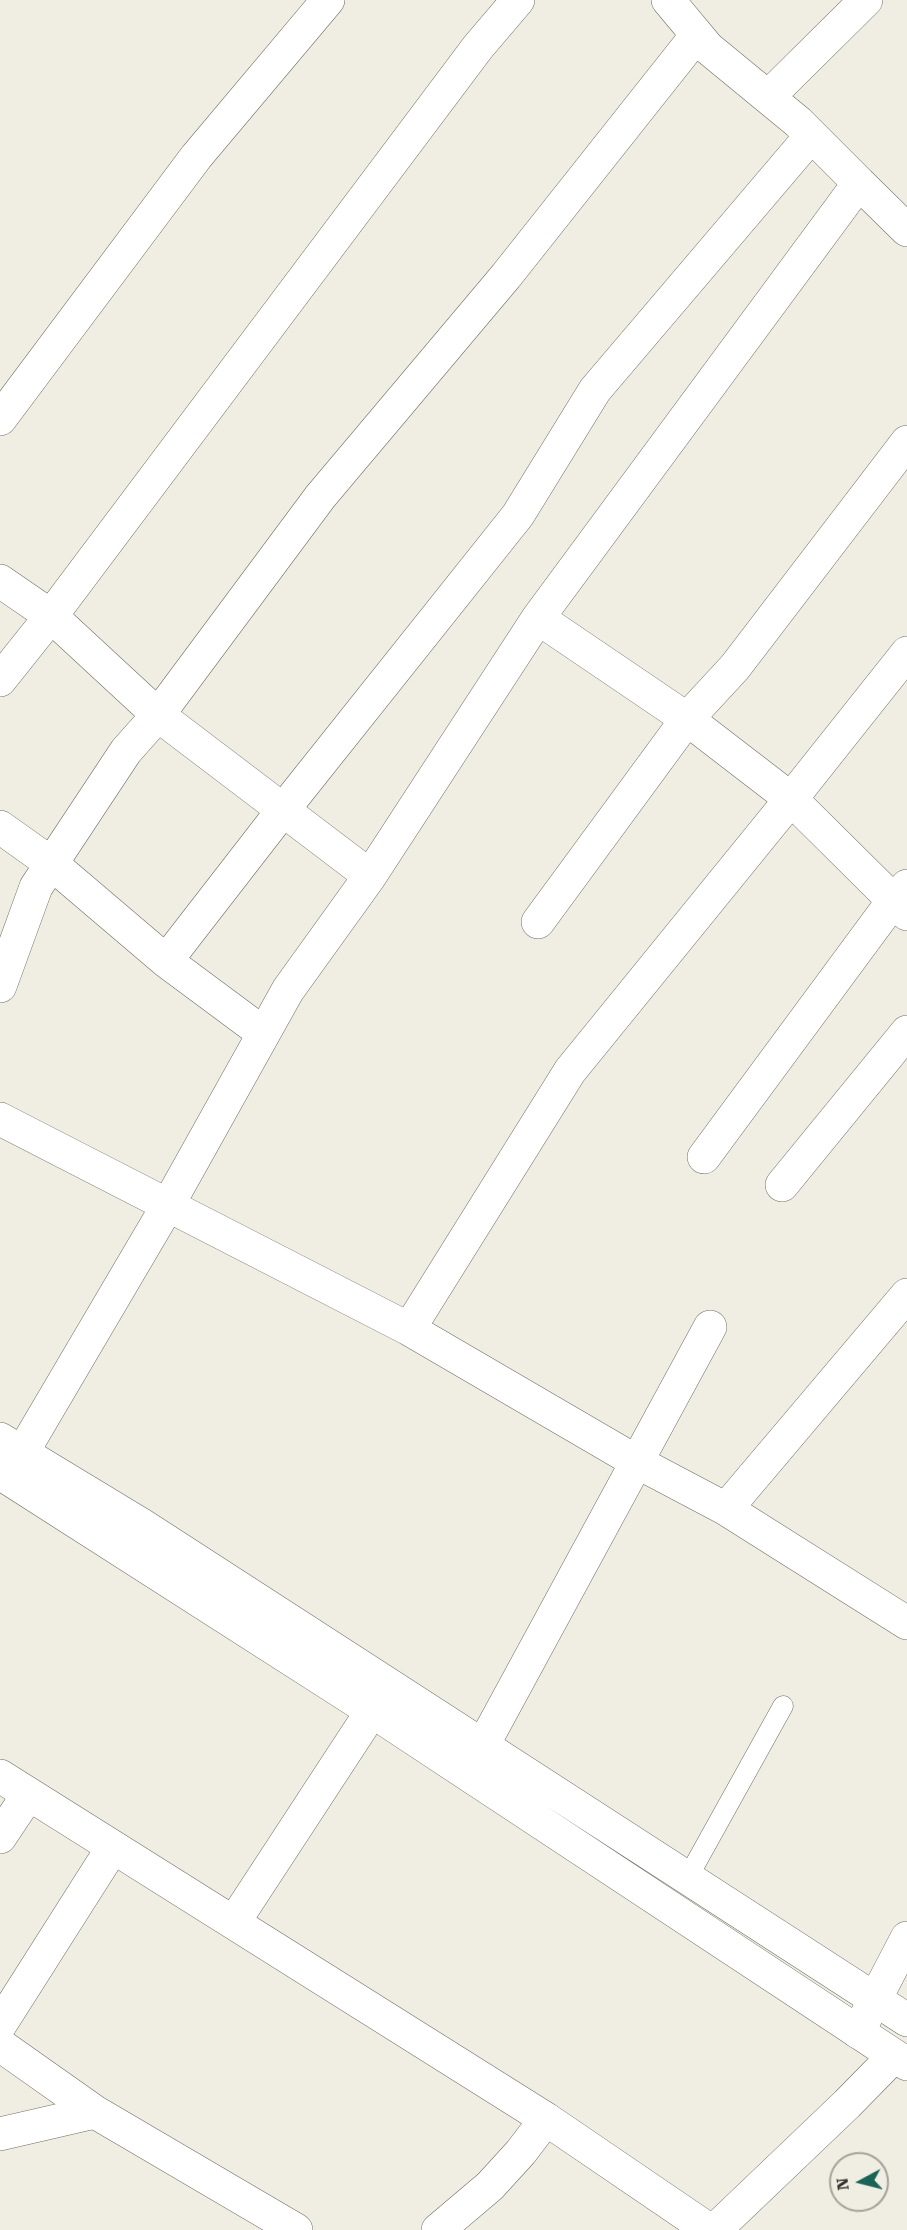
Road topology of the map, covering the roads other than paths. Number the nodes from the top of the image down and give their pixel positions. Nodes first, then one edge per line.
1 (328, 0) edge
2 (518, 0) edge
3 (669, 0) edge
4 (866, 0) edge
5 (697, 35) junction
6 (768, 97) junction
7 (811, 136) junction
8 (859, 183) junction
9 (907, 230) edge
10 (0, 419) edge
11 (907, 442) edge
12 (0, 581) edge
13 (51, 616) junction
14 (538, 618) junction
15 (907, 653) edge
16 (0, 680) edge
17 (158, 715) junction
18 (687, 719) junction
19 (791, 799) junction
20 (283, 810) junction
21 (0, 827) edge
22 (52, 864) junction
23 (370, 876) junction
24 (902, 901) edge
25 (538, 922) dead end
26 (166, 961) junction
27 (0, 986) edge
28 (907, 1032) edge
29 (263, 1033) junction
30 (0, 1119) edge
31 (704, 1157) dead end
32 (782, 1185) dead end
33 (168, 1205) junction
34 (907, 1295) edge
35 (710, 1327) dead end
36 (409, 1329) junction
37 (8, 1460) edge
38 (637, 1462) junction
39 (726, 1509) junction
40 (907, 1623) edge
41 (783, 1706) dead end
42 (372, 1711) junction
43 (484, 1745) junction
44 (468, 1774) junction
45 (0, 1776) edge
46 (28, 1795) junction
47 (0, 1837) edge
48 (113, 1847) junction
49 (688, 1878) junction
50 (234, 1922) junction
51 (907, 1938) edge
52 (876, 2000) junction
53 (907, 2020) edge
54 (0, 2025) edge
55 (858, 2032) junction
56 (0, 2045) edge
57 (901, 2060) edge
58 (95, 2112) junction
59 (546, 2119) junction
60 (0, 2134) edge
61 (296, 2230) edge
62 (438, 2230) edge
63 (709, 2230) edge
64 (715, 2230) edge

1 - 10 street
2 - 13 street
3 - 5 street
4 - 6 street
5 - 6 street
5 - 17 street
6 - 7 street
7 - 8 street
7 - 20 street
8 - 9 street
8 - 14 street
11 - 18 street
12 - 13 street
13 - 16 street
13 - 17 street
14 - 18 street
14 - 23 street
15 - 19 street
17 - 20 street
17 - 22 street
18 - 19 street
18 - 25 street
19 - 24 street
19 - 36 street
20 - 23 street
20 - 26 street
21 - 22 street
22 - 26 street
22 - 27 street
23 - 29 street
24 - 31 street
26 - 29 street
28 - 32 street
29 - 33 street
30 - 33 street
33 - 36 street
33 - 37 street
34 - 39 street
35 - 38 street
36 - 38 street
37 - 42 street
37 - 43 street
38 - 39 street
38 - 43 street
39 - 40 street
41 - 49 lane
42 - 44 street
42 - 50 street
43 - 44 street
43 - 49 street
44 - 55 street
45 - 46 street
46 - 47 street
46 - 48 street
48 - 50 street
48 - 54 street
49 - 52 street
50 - 59 street
51 - 52 street
52 - 53 street
52 - 55 street
55 - 57 street
56 - 58 street
57 - 64 street
58 - 60 street
58 - 61 street
59 - 62 street
59 - 63 street

